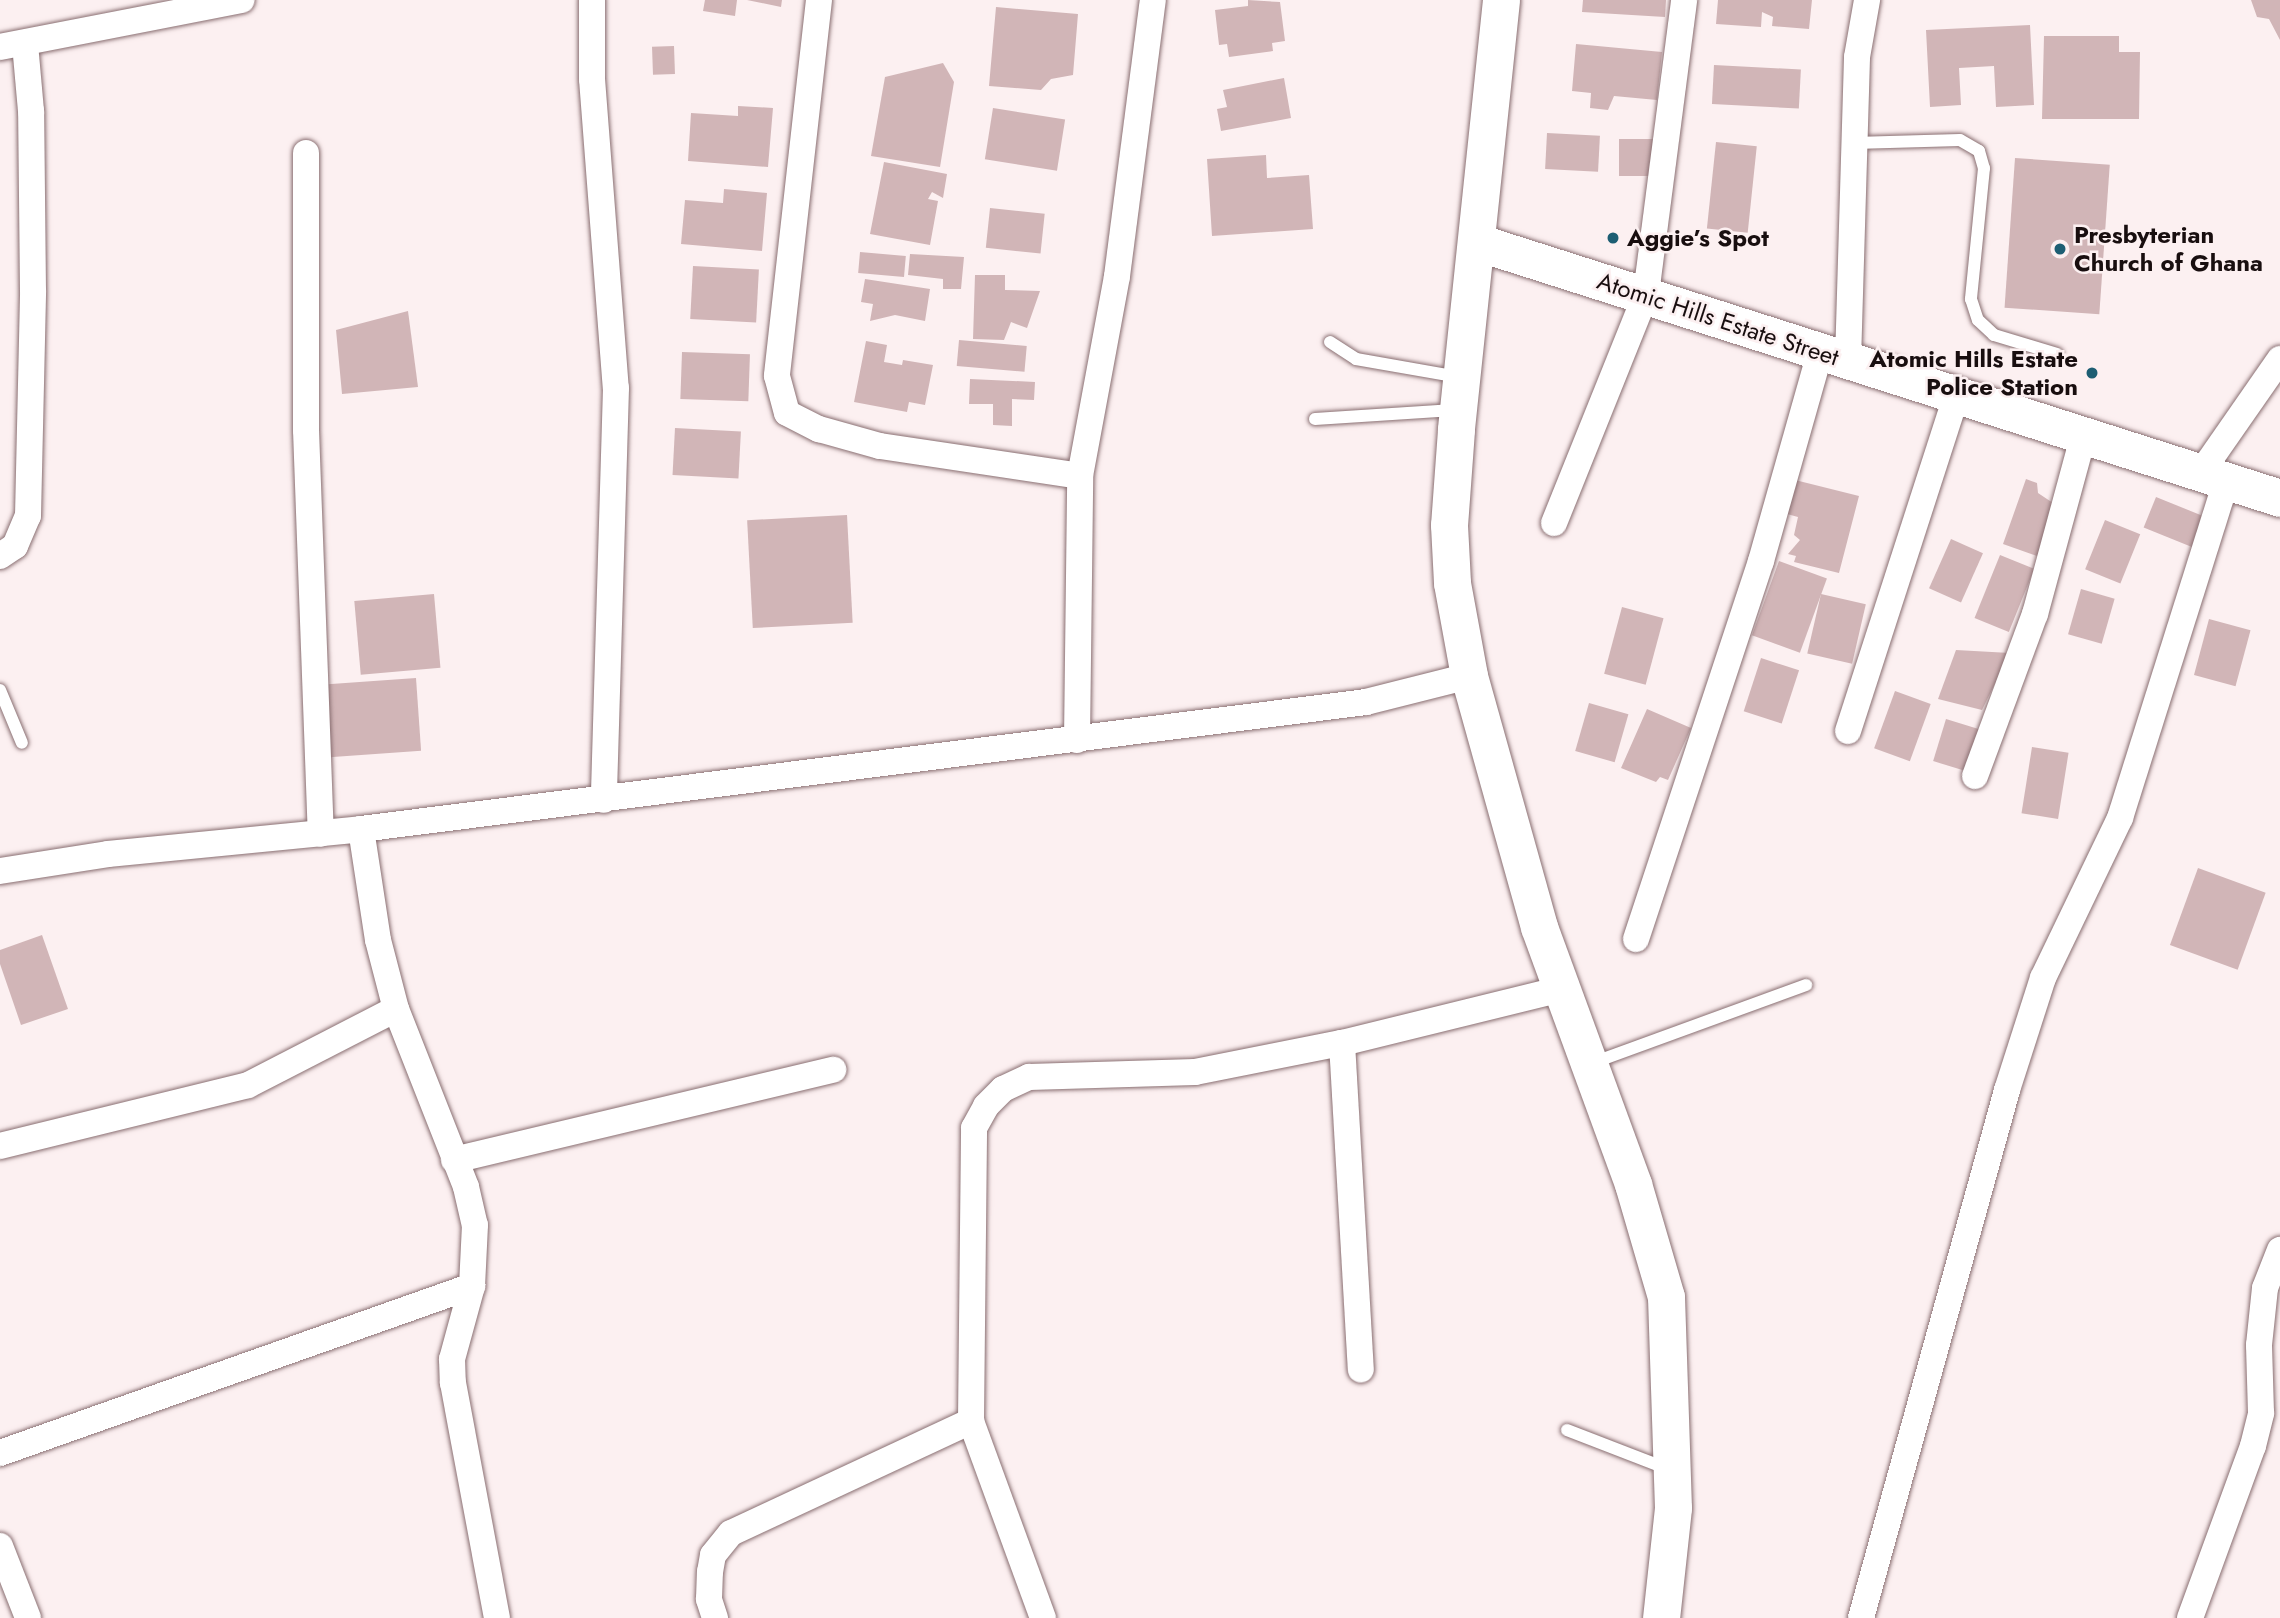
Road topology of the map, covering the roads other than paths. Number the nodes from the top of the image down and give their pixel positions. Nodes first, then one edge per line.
1 (241, 0) edge
2 (592, 0) edge
3 (819, 0) edge
4 (1153, 0) edge
5 (1501, 0) edge
6 (1684, 0) edge
7 (1867, 0) edge
8 (13, 46) edge
9 (1854, 143) junction
10 (306, 153) dead end
11 (1477, 242) junction
12 (1646, 294) junction
13 (1330, 342) dead end
14 (2057, 354) dead end
15 (1834, 356) junction
16 (2280, 359) edge
17 (1460, 394) junction
18 (1956, 396) junction
19 (1315, 419) dead end
20 (2083, 437) junction
21 (1080, 476) junction
22 (2213, 478) junction
23 (2280, 498) edge
24 (1555, 523) dead end
25 (0, 556) edge
26 (1469, 676) junction
27 (0, 690) edge
28 (1848, 731) dead end
29 (1077, 740) junction
30 (22, 743) dead end
31 (1975, 776) dead end
32 (604, 800) junction
33 (361, 830) junction
34 (321, 834) junction
35 (0, 871) edge
36 (1636, 939) dead end
37 (1806, 985) dead end
38 (1558, 990) junction
39 (396, 1009) junction
40 (1342, 1043) junction
41 (1588, 1065) junction
42 (833, 1070) dead end
43 (0, 1146) edge
44 (454, 1160) junction
45 (2280, 1250) edge
46 (471, 1286) junction
47 (1361, 1369) dead end
48 (971, 1421) junction
49 (1566, 1430) dead end
50 (0, 1453) edge
51 (1673, 1471) junction
52 (0, 1546) edge
53 (28, 1618) edge
54 (497, 1618) edge
55 (715, 1618) edge
56 (1043, 1618) edge
57 (1661, 1618) edge
58 (1861, 1618) edge
59 (2190, 1618) edge

1 - 8 street
2 - 32 street
3 - 21 street
4 - 21 street
5 - 11 street
6 - 12 street
7 - 9 street
8 - 25 street
9 - 14 lane
9 - 15 street
10 - 34 street
11 - 12 street, Atomic Hills Estate Street
11 - 17 street
12 - 15 street, Atomic Hills Estate Street
12 - 24 street
13 - 17 lane
15 - 18 street, Atomic Hills Estate Street
15 - 36 street
16 - 22 street
17 - 19 lane
17 - 26 street
18 - 20 street, Atomic Hills Estate Street
18 - 28 street
20 - 22 street, Atomic Hills Estate Street
20 - 31 street
21 - 29 street
22 - 23 street, Atomic Hills Estate Street
22 - 58 street
26 - 29 street
26 - 38 street
27 - 30 lane
29 - 32 street
32 - 33 street
33 - 34 street
33 - 39 street
34 - 35 street
37 - 41 lane
38 - 40 street
38 - 41 street
39 - 43 street
39 - 44 street
40 - 47 street
40 - 48 street
41 - 51 street
42 - 44 street
44 - 46 street
45 - 59 street
46 - 50 street
46 - 54 street
48 - 55 street
48 - 56 street
49 - 51 lane
51 - 57 street
52 - 53 street

